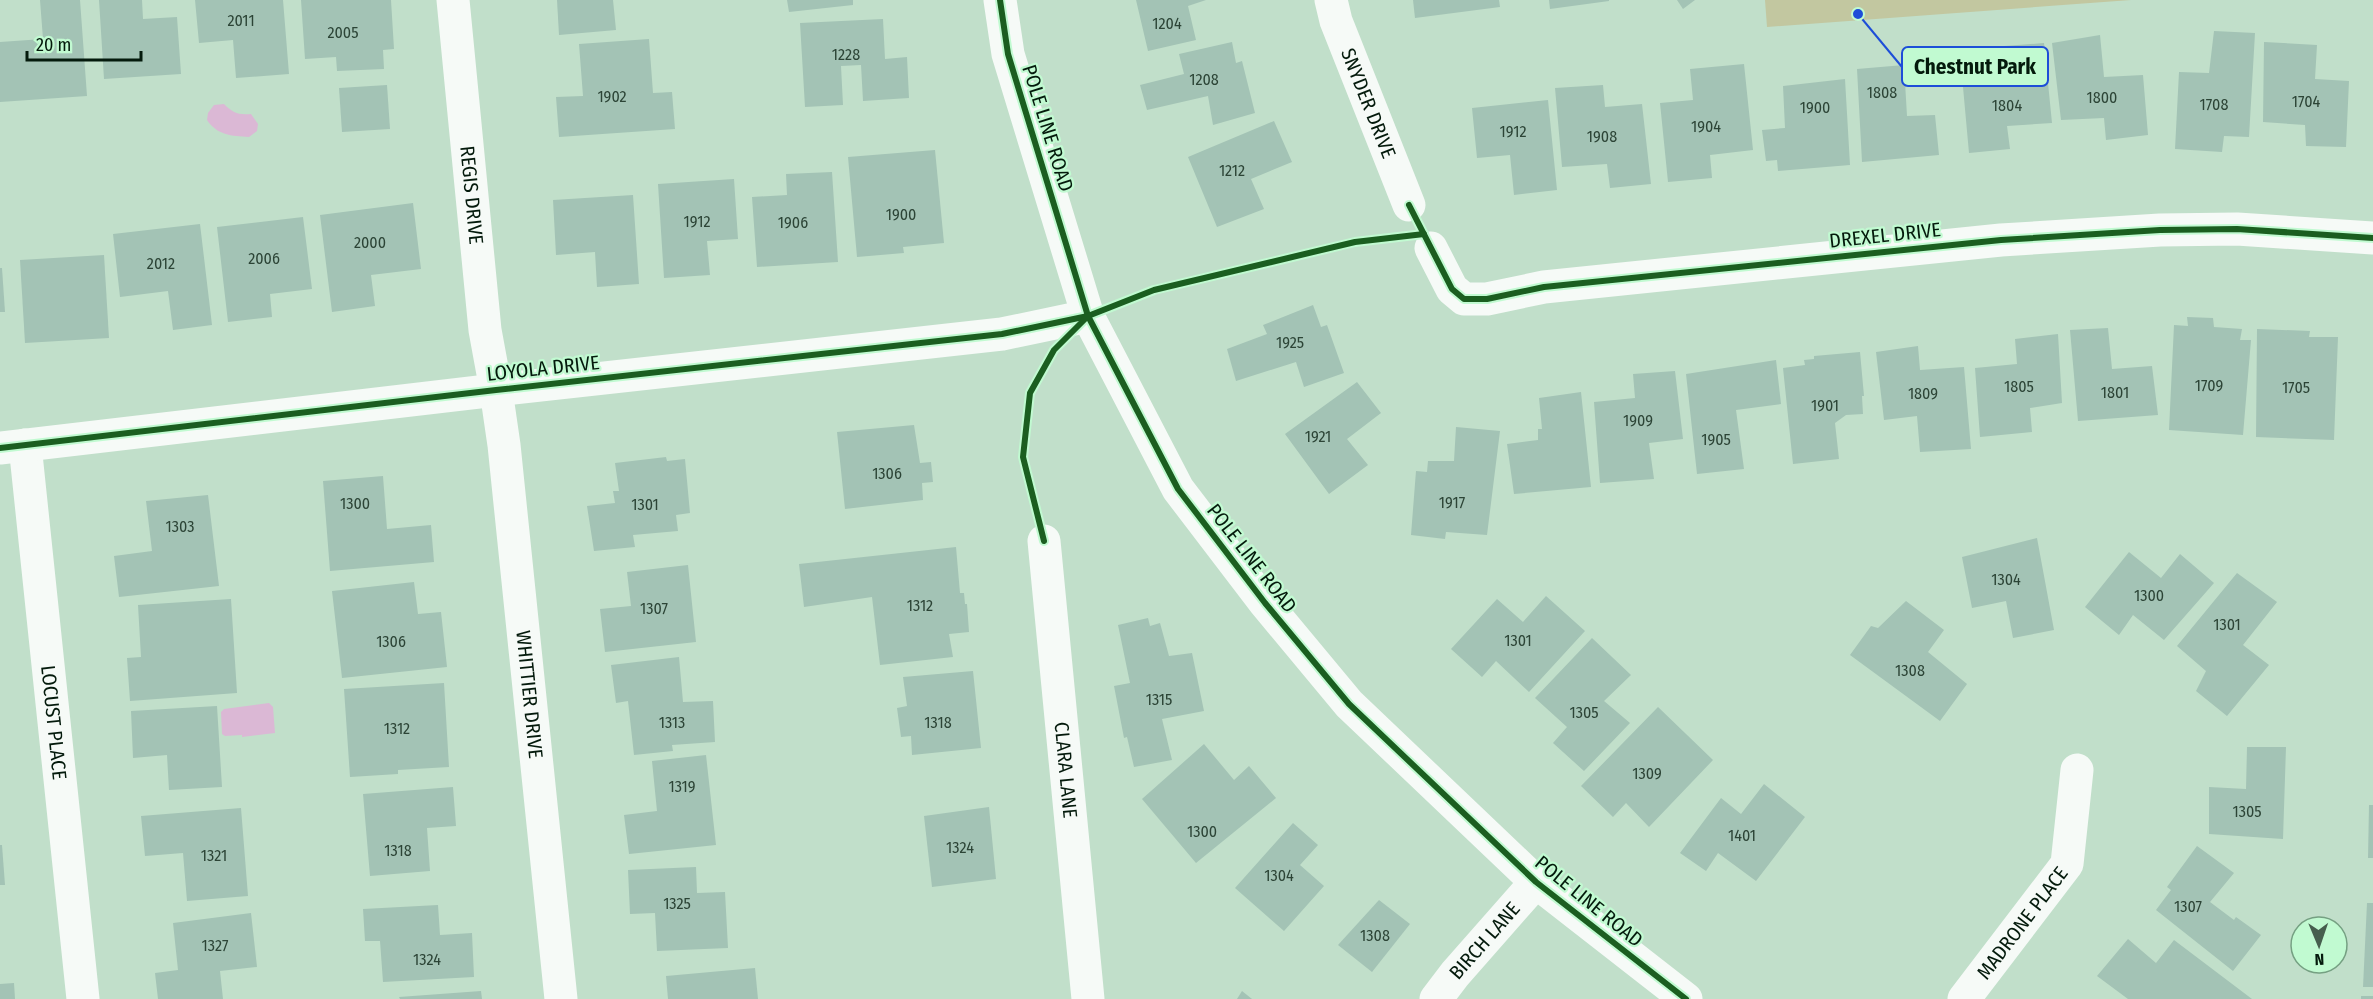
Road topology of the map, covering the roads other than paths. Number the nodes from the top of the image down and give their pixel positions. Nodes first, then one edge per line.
1 (453, 0) edge
2 (1000, 0) edge
3 (1331, 0) edge
4 (1409, 205) dead end
5 (2373, 238) edge
6 (1431, 248) dead end
7 (1088, 316) junction
8 (496, 390) junction
9 (13, 446) edge
10 (1044, 541) dead end
11 (2077, 770) dead end
12 (1536, 882) junction
13 (83, 999) edge
14 (561, 999) edge
15 (1088, 999) edge
16 (1436, 999) edge
17 (1686, 999) edge
18 (1964, 999) edge

1 - 8 street, REGIS DRIVE
2 - 7 street, POLE LINE ROAD
3 - 4 street, SNYDER DRIVE
5 - 6 street, DREXEL DRIVE
7 - 8 street, LOYOLA DRIVE
7 - 12 street, POLE LINE ROAD
8 - 9 street, LOYOLA DRIVE
8 - 14 street, WHITTIER DRIVE
9 - 13 street, LOCUST PLACE
10 - 15 street, CLARA LANE
11 - 18 street, MADRONE PLACE
12 - 16 street, BIRCH LANE
12 - 17 street, POLE LINE ROAD

